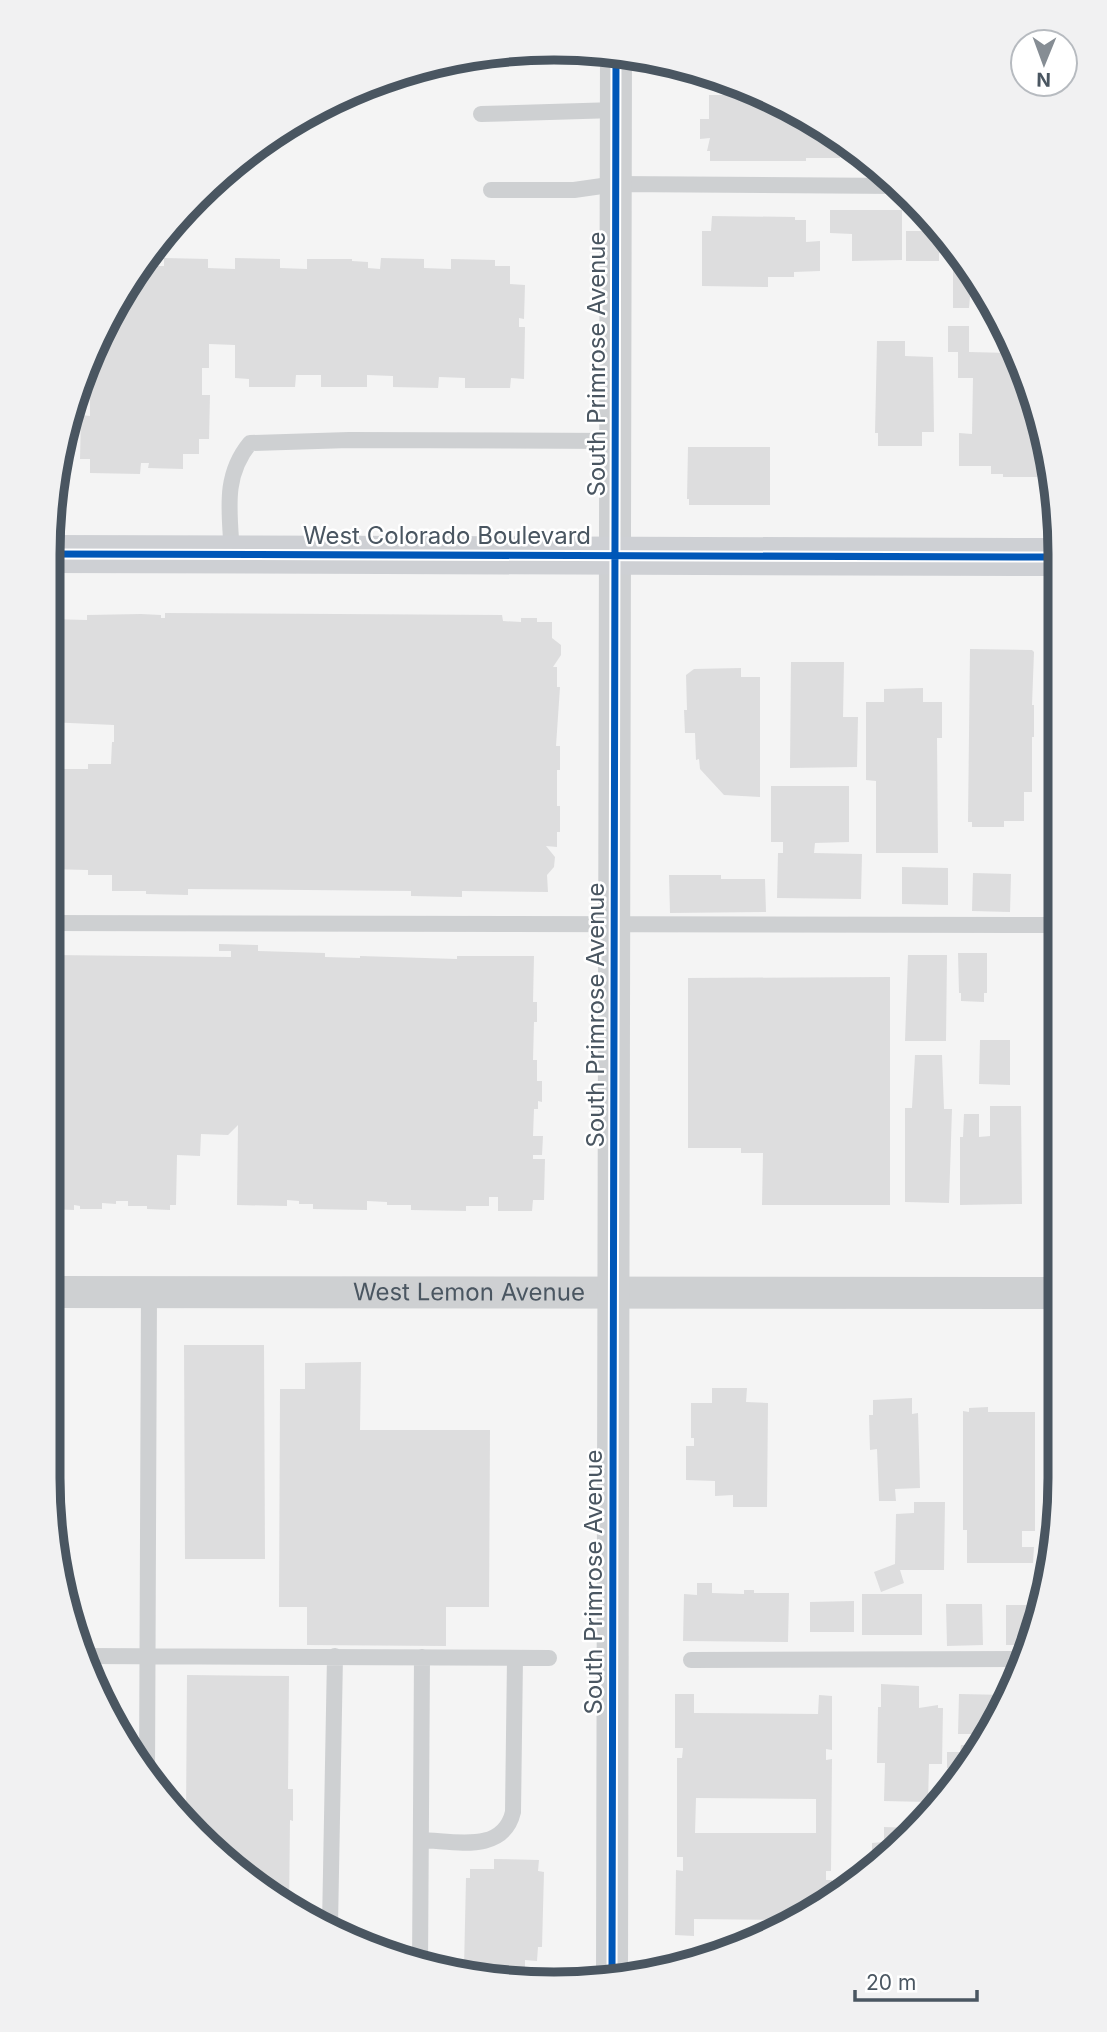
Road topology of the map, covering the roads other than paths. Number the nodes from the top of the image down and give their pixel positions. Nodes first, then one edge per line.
1 (616, 64) edge
2 (616, 110) junction
3 (481, 114) dead end
4 (615, 184) junction
5 (883, 186) edge
6 (491, 190) dead end
7 (616, 441) junction
8 (60, 554) edge
9 (232, 555) junction
10 (616, 555) junction
11 (1048, 556) edge
12 (60, 923) edge
13 (615, 924) junction
14 (1048, 925) edge
15 (60, 1292) edge
16 (149, 1292) junction
17 (615, 1292) junction
18 (1048, 1293) edge
19 (93, 1656) edge
20 (149, 1656) junction
21 (335, 1657) junction
22 (422, 1657) junction
23 (515, 1658) junction
24 (549, 1658) dead end
25 (1013, 1659) edge
26 (691, 1660) dead end
27 (147, 1759) edge
28 (421, 1840) junction
29 (330, 1919) edge
30 (420, 1954) edge
31 (612, 1969) edge

1 - 2 street, South Primrose Avenue
2 - 3 lane
2 - 4 street, South Primrose Avenue
4 - 5 lane
4 - 6 lane
4 - 7 street, South Primrose Avenue
7 - 9 lane
7 - 10 street, South Primrose Avenue
8 - 9 street, West Colorado Boulevard
9 - 10 street, West Colorado Boulevard
10 - 11 street, West Colorado Boulevard
10 - 13 street, South Primrose Avenue
12 - 13 lane
13 - 14 lane
13 - 17 street, South Primrose Avenue
15 - 16 street, West Lemon Avenue
16 - 17 street, West Lemon Avenue
16 - 20 lane
17 - 18 street, West Lemon Avenue
17 - 31 street, South Primrose Avenue
19 - 20 lane
20 - 21 lane
20 - 27 lane
21 - 22 lane
21 - 29 lane
22 - 23 lane
22 - 28 lane
23 - 24 lane
23 - 28 lane
25 - 26 lane
28 - 30 lane

